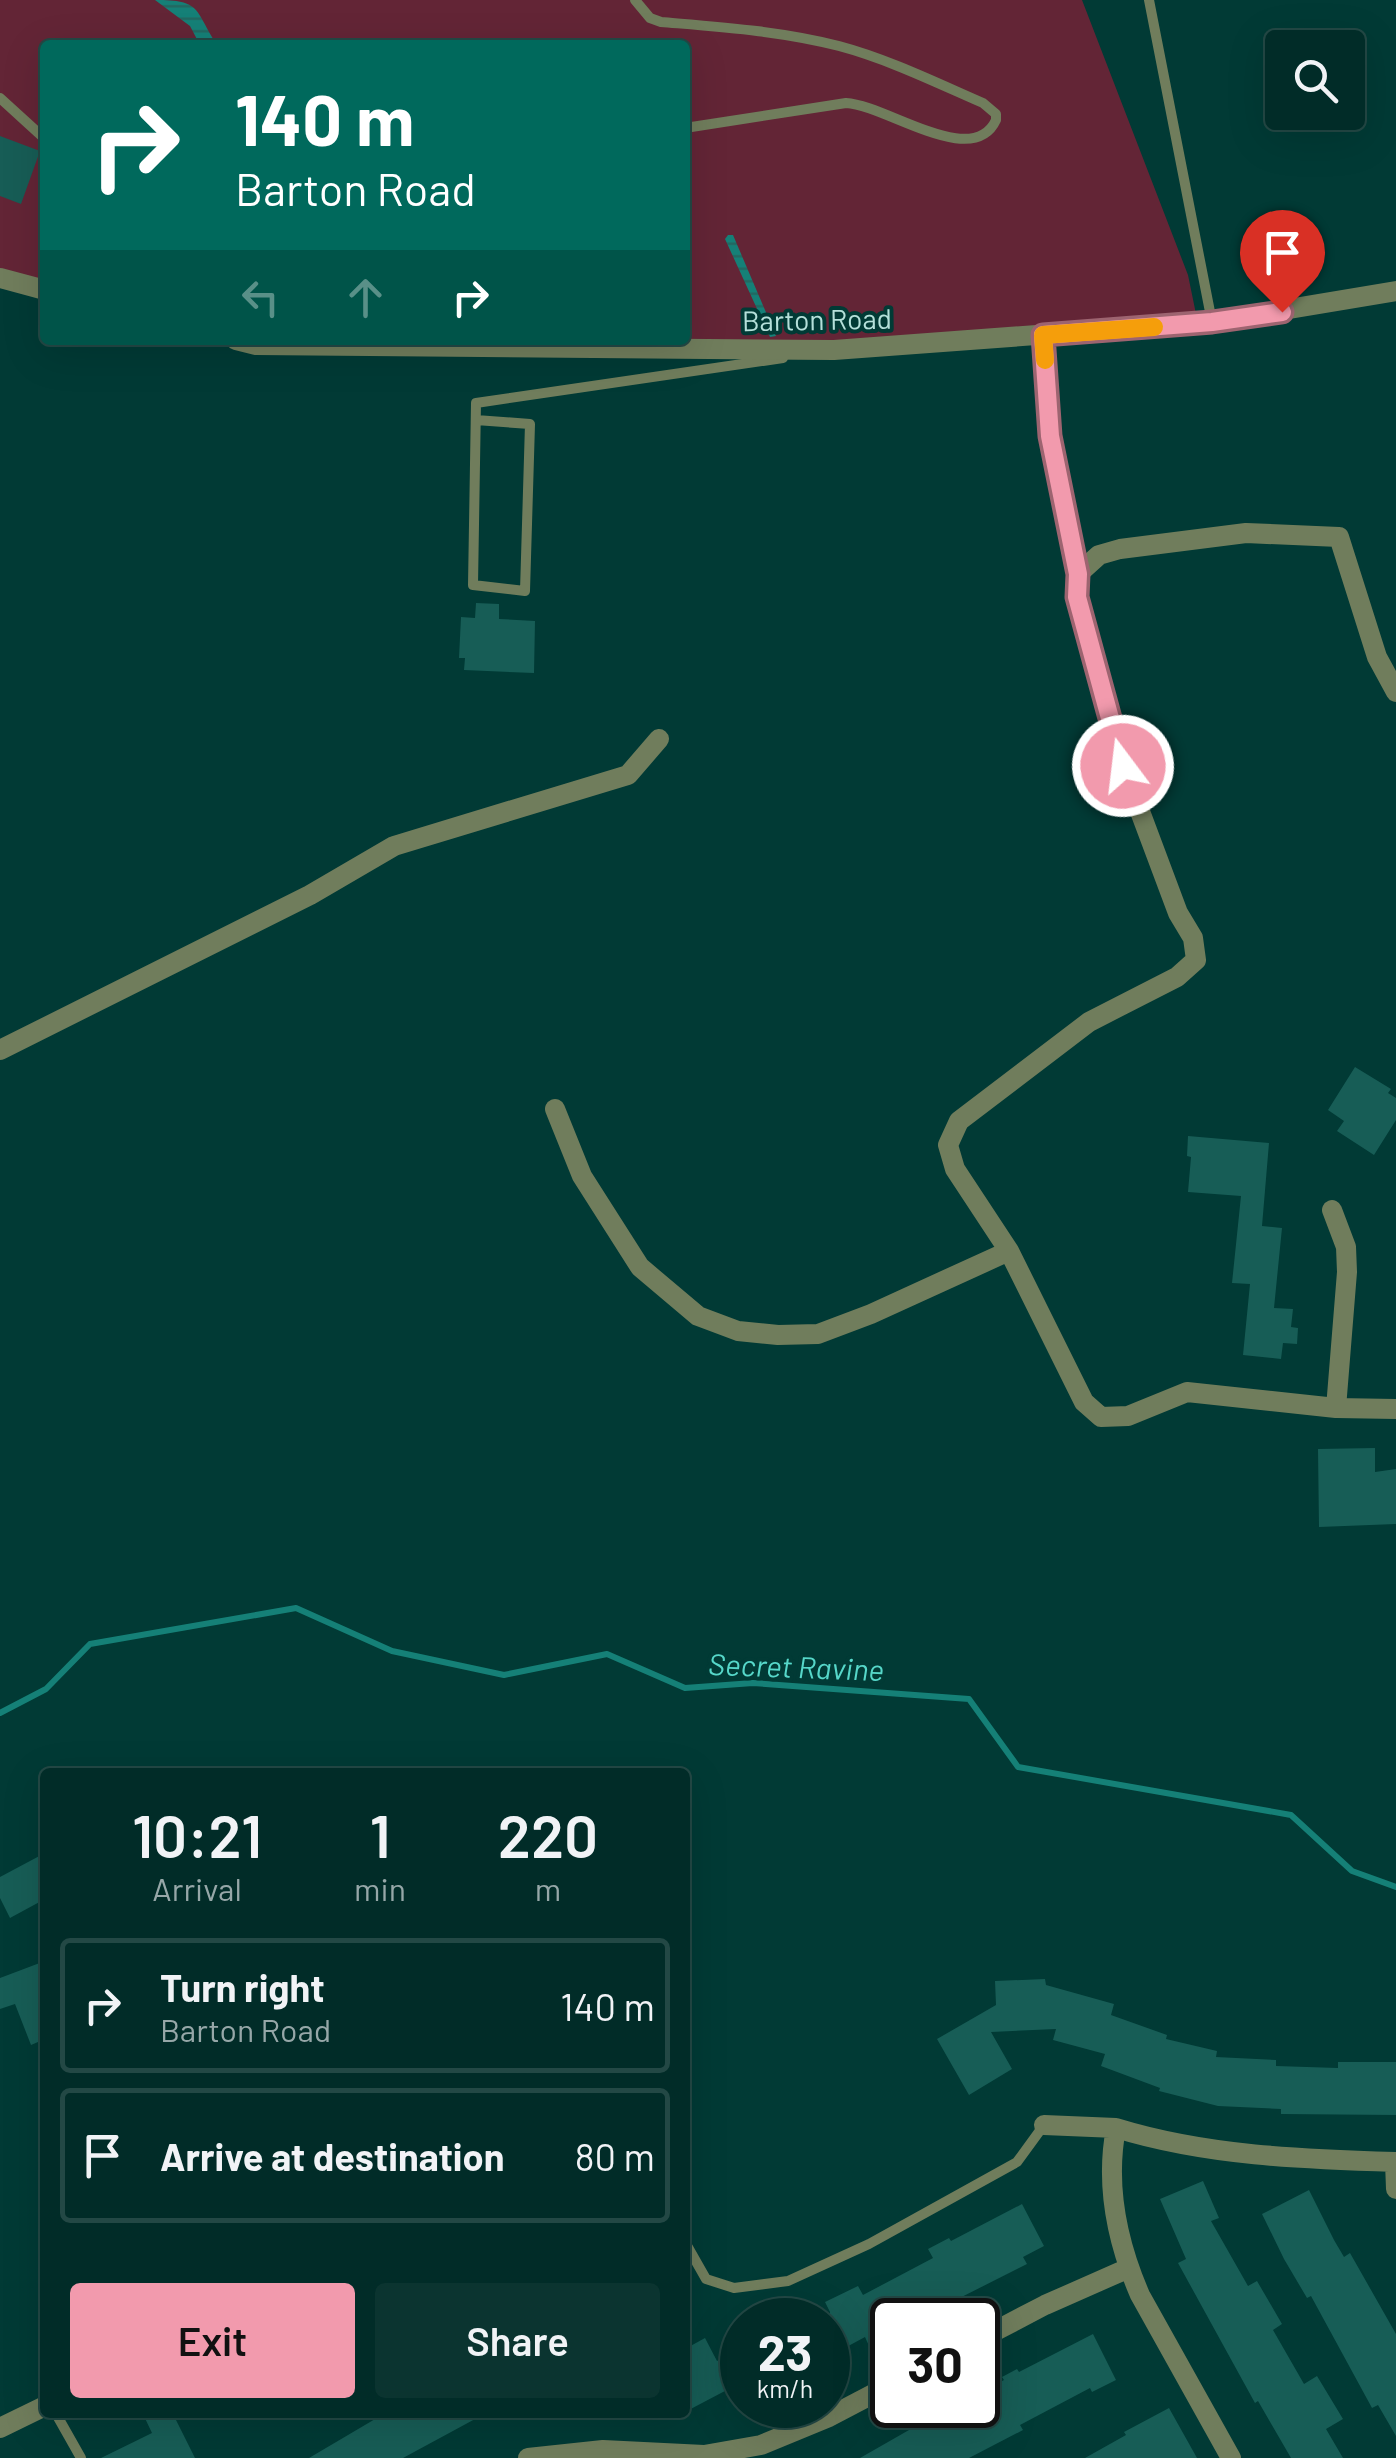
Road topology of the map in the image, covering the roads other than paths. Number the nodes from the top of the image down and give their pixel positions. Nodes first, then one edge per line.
1 (635, 0) edge
2 (1149, 0) edge
3 (0, 98) edge
4 (690, 127) edge
5 (40, 134) edge
6 (0, 278) edge
7 (40, 289) edge
8 (1396, 291) edge
9 (1212, 322) junction
10 (1043, 335) junction
11 (256, 345) edge
12 (834, 350) junction
13 (476, 420) junction
14 (1078, 574) junction
15 (1396, 692) edge
16 (659, 739) dead end
17 (0, 1050) edge
18 (555, 1109) dead end
19 (1332, 1210) dead end
20 (1008, 1250) junction
21 (1336, 1408) junction
22 (1396, 1409) edge
23 (1044, 2124) joint
24 (1116, 2128) junction
25 (1396, 2162) edge
26 (1396, 2189) edge
27 (690, 2251) edge
28 (1128, 2268) junction
29 (1000, 2329) edge
30 (870, 2396) edge
31 (40, 2408) edge
32 (58, 2418) edge
33 (0, 2428) edge
34 (81, 2458) edge
35 (528, 2458) edge
36 (1231, 2458) edge

1 - 4 lane
2 - 9 lane
3 - 5 lane
6 - 7 street
8 - 9 street, Barton Road
9 - 10 street, Barton Road
10 - 12 street, Barton Road
10 - 14 street
11 - 12 street, Barton Road
12 - 13 lane
13 - 13 lane
14 - 15 street
14 - 20 street
16 - 17 street
18 - 20 street
19 - 21 street
20 - 21 street
21 - 22 street
23 - 24 street
23 - 27 lane
24 - 25 street
24 - 28 street
25 - 26 street
28 - 29 street
28 - 36 street
30 - 35 street
31 - 33 street
32 - 34 lane

